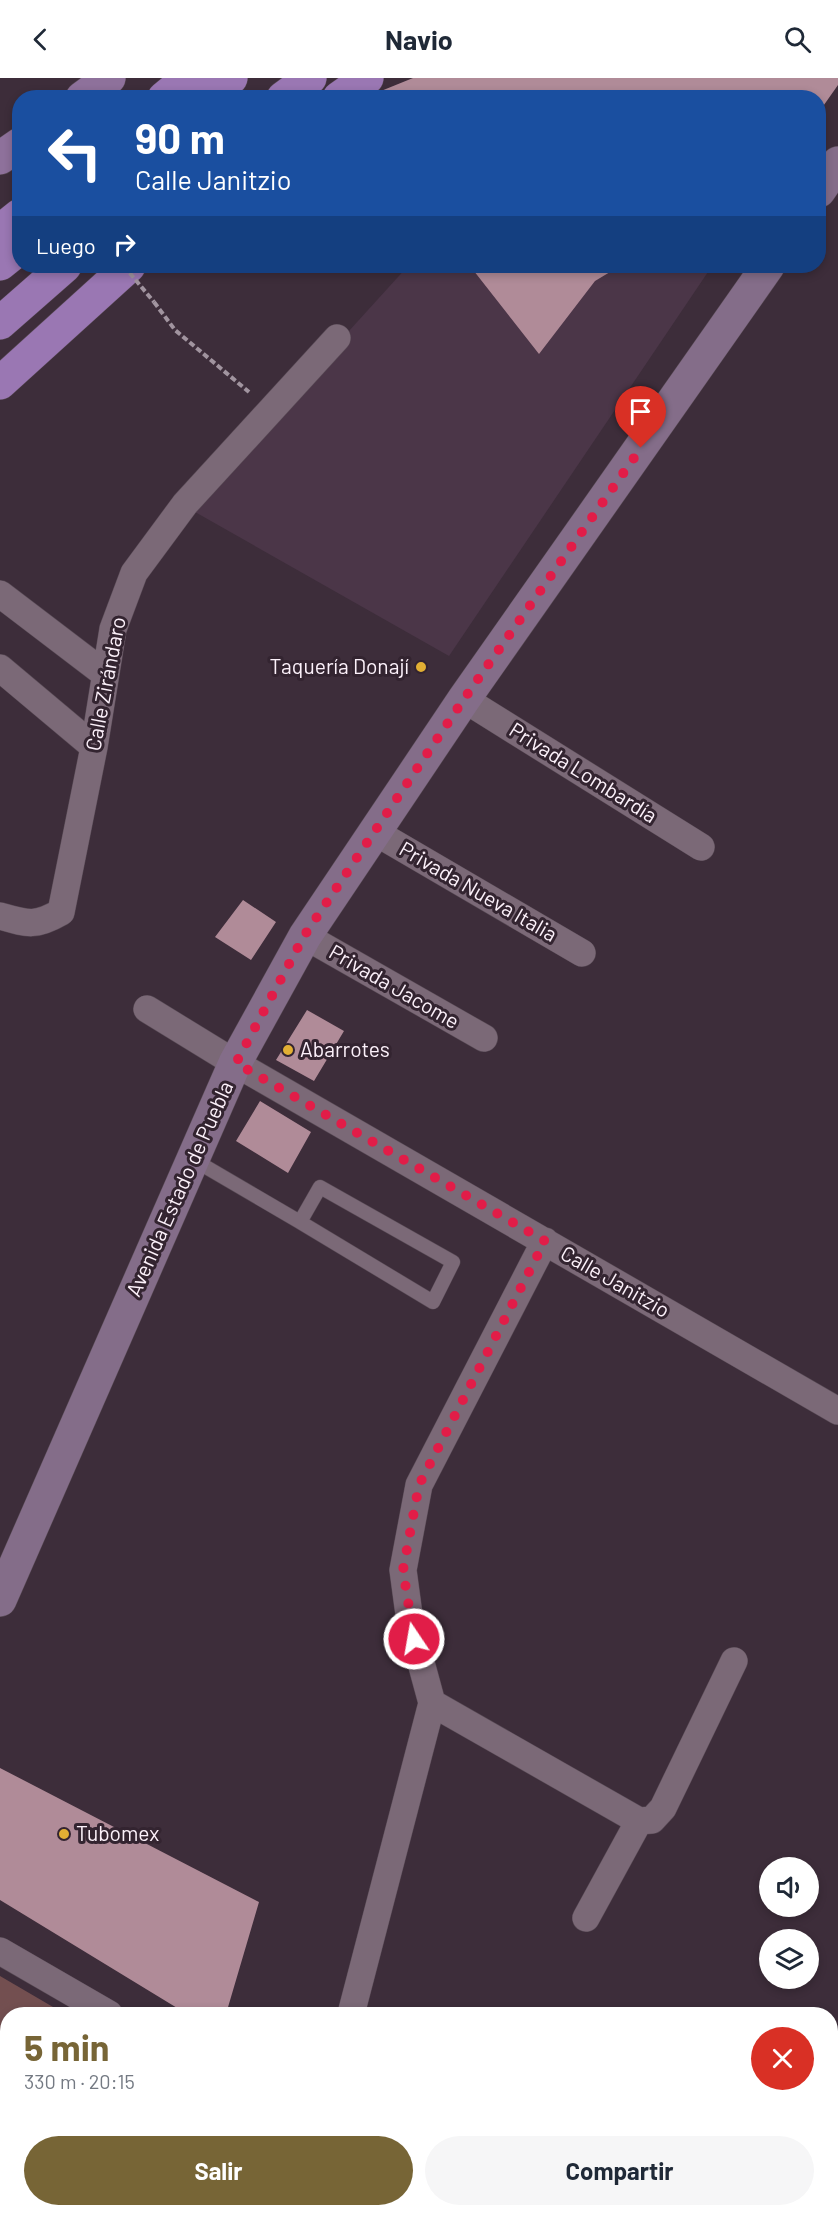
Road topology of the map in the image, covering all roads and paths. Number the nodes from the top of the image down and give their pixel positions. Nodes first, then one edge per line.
1 (109, 78) edge
2 (188, 78) edge
3 (231, 78) edge
4 (310, 78) edge
5 (367, 78) edge
6 (93, 90) edge
7 (174, 90) edge
8 (215, 90) edge
9 (294, 90) edge
10 (350, 90) edge
11 (838, 163) edge
12 (826, 181) edge
13 (12, 221) edge
14 (0, 231) edge
15 (12, 254) edge
16 (0, 264) edge
17 (57, 273) edge
18 (121, 273) edge
19 (130, 273) edge
20 (763, 273) edge
21 (0, 323) edge
22 (336, 338) dead end
23 (0, 383) edge
24 (270, 410) junction
25 (0, 594) edge
26 (0, 668) edge
27 (105, 674) junction
28 (464, 699) junction
29 (94, 747) junction
30 (375, 832) junction
31 (701, 847) dead end
32 (0, 916) edge
33 (304, 936) junction
34 (582, 953) dead end
35 (147, 1009) dead end
36 (484, 1038) dead end
37 (236, 1063) junction
38 (194, 1160) junction
39 (300, 1222) junction
40 (545, 1241) junction
41 (838, 1411) edge
42 (0, 1600) edge
43 (734, 1661) dead end
44 (432, 1703) junction
45 (639, 1821) junction
46 (586, 1918) dead end
47 (0, 1951) edge
48 (97, 2007) edge
49 (353, 2007) edge

1 - 6 main road
2 - 7 highway
3 - 8 highway
4 - 9 highway
5 - 10 highway
11 - 12 street
13 - 14 highway
15 - 16 highway
17 - 21 highway
18 - 23 highway
19 - 24 path, bridge
20 - 28 street, Avenida Estado de Puebla
22 - 24 street, Calle Zirándaro
24 - 27 street, Calle Zirándaro
25 - 27 street
26 - 29 street
27 - 29 street, Calle Zirándaro
28 - 30 street, Avenida Estado de Puebla
28 - 31 street, Privada Lombardía
29 - 32 street, Calle Zirándaro
30 - 33 street, Avenida Estado de Puebla
30 - 34 street, Privada Nueva Italia
33 - 36 street, Privada Jacome
33 - 37 street, Avenida Estado de Puebla
35 - 37 street, Calle Janitzio
37 - 38 street, Avenida Estado de Puebla
37 - 40 street, Calle Janitzio
38 - 39 lane
38 - 42 street, Avenida Estado de Puebla
39 - 39 lane
40 - 41 street, Calle Janitzio
40 - 44 street
43 - 45 street
44 - 45 street
44 - 49 street
45 - 46 street
47 - 48 street

